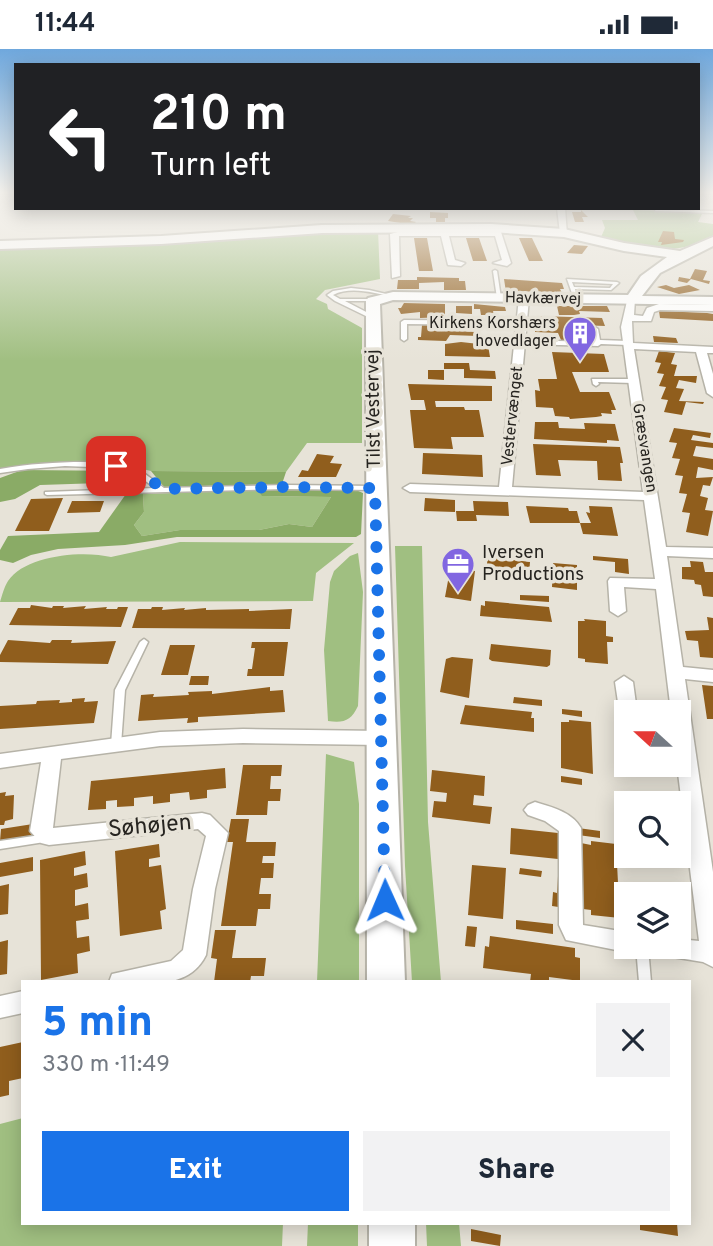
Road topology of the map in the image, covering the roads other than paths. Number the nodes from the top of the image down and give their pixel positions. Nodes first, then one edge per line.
1 (394, 250) edge
2 (450, 250) edge
3 (503, 250) edge
4 (644, 250) edge
5 (691, 250) edge
6 (679, 255) junction
7 (461, 263) dead end
8 (496, 267) joint
9 (395, 276) dead end
10 (574, 294) junction
11 (393, 296) junction
12 (499, 297) junction
13 (524, 298) junction
14 (334, 300) junction
15 (713, 300) edge
16 (632, 301) junction
17 (373, 308) junction
18 (713, 308) edge
19 (628, 318) junction
20 (522, 323) junction
21 (595, 329) dead end
22 (404, 338) dead end
23 (521, 342) junction
24 (598, 342) junction
25 (628, 344) junction
26 (700, 349) junction
27 (713, 350) edge
28 (633, 381) junction
29 (596, 384) dead end
30 (713, 393) edge
31 (0, 471) edge
32 (375, 488) junction
33 (410, 488) dead end
34 (163, 489) junction
35 (505, 492) junction
36 (47, 493) dead end
37 (651, 496) junction
38 (659, 551) junction
39 (713, 553) edge
40 (664, 585) junction
41 (618, 611) dead end
42 (144, 642) dead end
43 (676, 672) junction
44 (713, 676) edge
45 (624, 683) dead end
46 (626, 700) edge
47 (679, 700) edge
48 (381, 738) junction
49 (116, 745) junction
50 (52, 753) junction
51 (0, 761) edge
52 (691, 777) edge
53 (535, 810) dead end
54 (49, 838) junction
55 (0, 845) edge
56 (708, 878) edge
57 (614, 940) edge
58 (691, 951) edge
59 (713, 955) edge
60 (643, 959) edge
61 (130, 980) edge
62 (386, 980) edge
63 (645, 980) edge
64 (21, 1002) edge
65 (0, 1007) edge
66 (391, 1225) edge
67 (392, 1246) edge

1 - 9 street
2 - 7 street
3 - 8 street
4 - 6 street
5 - 6 street
6 - 16 street
8 - 12 lane
10 - 10 lane
10 - 13 street, Havkærvej
10 - 16 street, Havkærvej
11 - 12 street, Havkærvej
11 - 14 lane
11 - 17 street, Havkærvej
12 - 13 street, Havkærvej
13 - 20 street, Vestervænget
14 - 17 lane
14 - 17 lane
15 - 16 street, Havkærvej
16 - 19 street, Græsvangen
17 - 32 street, Tilst Vestervej
18 - 19 street
19 - 25 street, Græsvangen
20 - 22 lane
20 - 23 street, Vestervænget
21 - 24 lane
23 - 24 lane
23 - 35 street, Vestervænget
24 - 25 lane
25 - 26 street
25 - 28 street, Græsvangen
26 - 27 street
26 - 30 street
28 - 29 lane
28 - 37 street, Græsvangen
31 - 34 lane
32 - 34 lane
32 - 48 street, Tilst Vestervej
33 - 35 street, Vestervænget
34 - 36 lane
35 - 37 street, Vestervænget
37 - 38 street, Græsvangen
38 - 39 street
38 - 40 street, Græsvangen
40 - 41 street
40 - 43 street, Græsvangen
42 - 49 lane
43 - 44 street
43 - 47 street, Græsvangen
45 - 46 street
48 - 49 street
48 - 62 street, Tilst Vestervej
49 - 50 street
50 - 51 street
50 - 54 street
52 - 56 street, Græsvangen
53 - 57 street
54 - 55 lane
54 - 61 street, Søhøjen
56 - 59 street, Græsvangen
58 - 59 street, Græsvangen
60 - 63 lane
64 - 65 street
66 - 67 street

